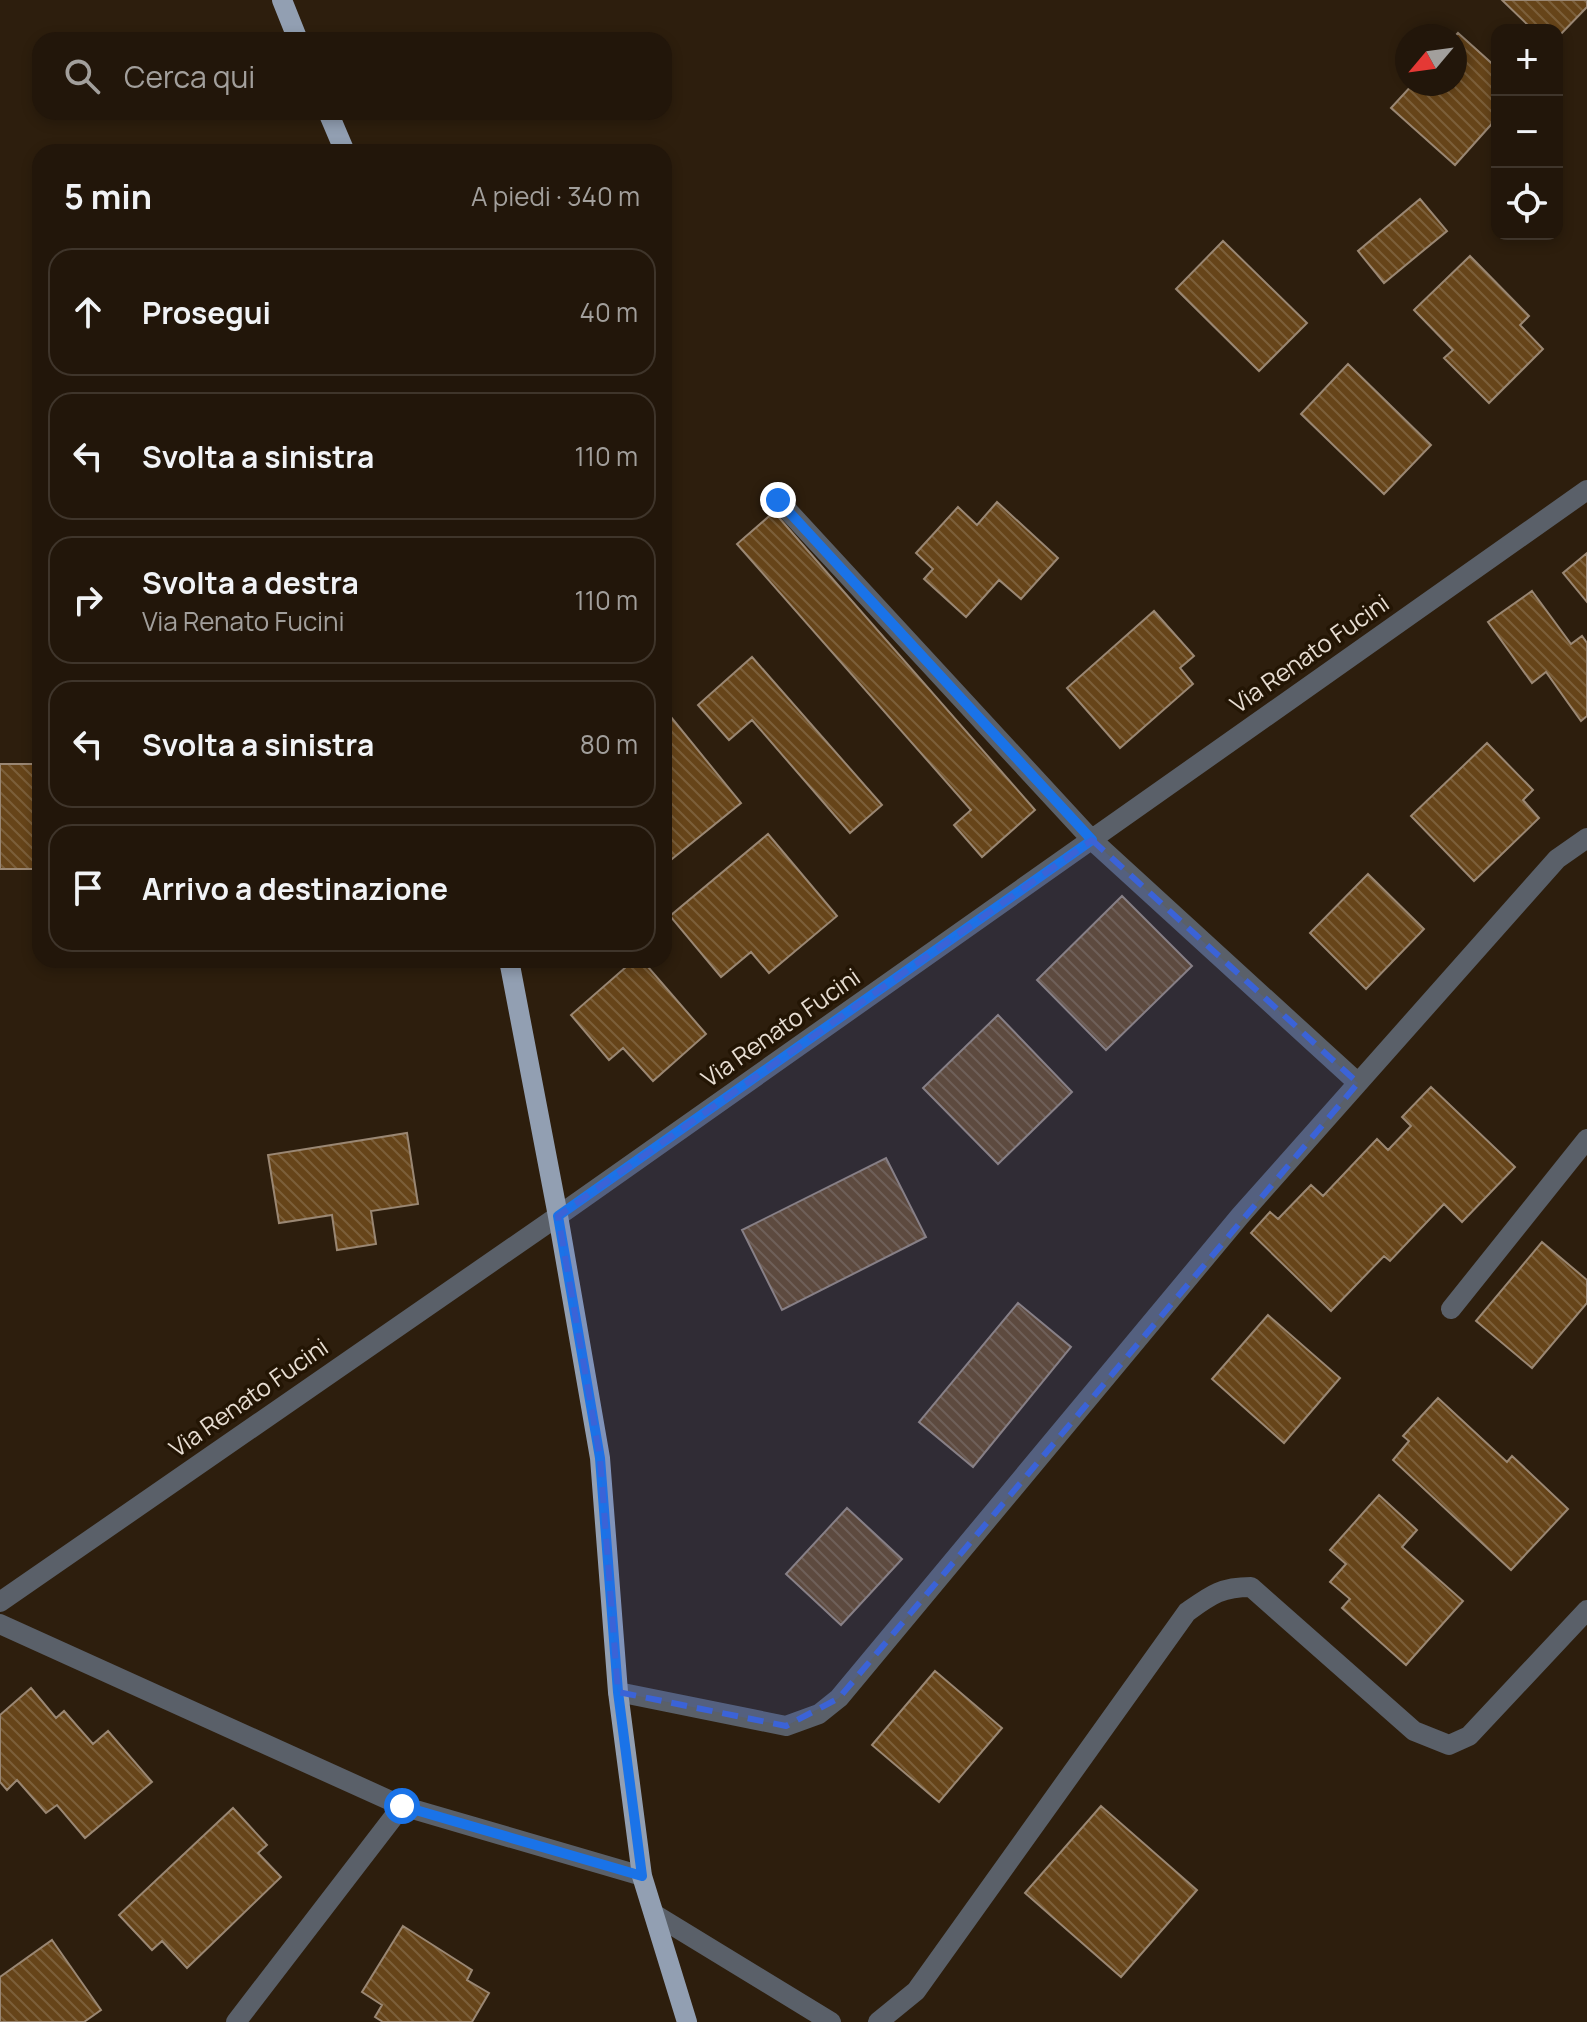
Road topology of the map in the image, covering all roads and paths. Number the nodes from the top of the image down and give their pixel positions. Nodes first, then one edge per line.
1 (282, 0) edge
2 (295, 32) edge
3 (331, 120) edge
4 (342, 144) edge
5 (1587, 490) edge
6 (778, 500) dead end
7 (1587, 838) edge
8 (1092, 840) junction
9 (511, 968) edge
10 (1358, 1083) junction
11 (1587, 1139) edge
12 (558, 1216) junction
13 (1451, 1309) dead end
14 (0, 1602) edge
15 (1587, 1610) edge
16 (0, 1624) edge
17 (618, 1692) junction
18 (402, 1806) junction
19 (642, 1876) junction
20 (654, 1914) junction
21 (236, 2022) edge
22 (687, 2022) edge
23 (831, 2022) edge
24 (878, 2022) edge

1 - 2 main road
3 - 4 main road
5 - 8 street, Via Renato Fucini
6 - 8 street
7 - 10 street
8 - 10 street
8 - 12 street, Via Renato Fucini
9 - 12 main road
10 - 17 street
11 - 13 street
12 - 14 street, Via Renato Fucini
12 - 17 main road
15 - 24 street
16 - 18 street
17 - 19 main road
18 - 19 street
18 - 21 street
19 - 20 main road
20 - 22 main road
20 - 23 street

